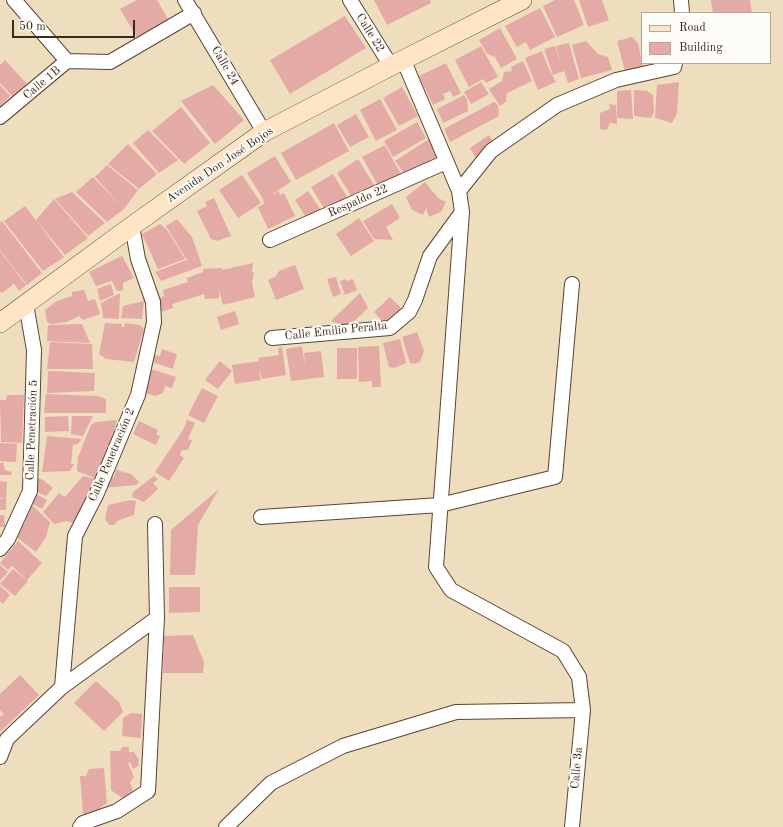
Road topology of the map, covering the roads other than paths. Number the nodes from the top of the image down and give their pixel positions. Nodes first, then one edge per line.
1 (14, 0) edge
2 (186, 0) edge
3 (350, 0) edge
4 (681, 0) edge
5 (517, 1) edge
6 (682, 12) edge
7 (194, 13) junction
8 (67, 62) junction
9 (397, 62) junction
10 (675, 64) edge
11 (0, 117) edge
12 (264, 132) junction
13 (446, 162) junction
14 (459, 191) junction
15 (462, 212) junction
16 (132, 226) junction
17 (270, 240) dead end
18 (572, 284) dead end
19 (26, 304) junction
20 (0, 323) edge
21 (272, 338) dead end
22 (440, 505) junction
23 (261, 517) dead end
24 (155, 524) dead end
25 (0, 549) edge
26 (157, 618) junction
27 (62, 687) junction
28 (583, 710) junction
29 (0, 757) edge
30 (80, 827) edge
31 (226, 827) edge
32 (572, 827) edge

1 - 8 street
2 - 7 street, Calle 24
3 - 9 street, Calle 22
4 - 6 street
5 - 9 street, Avenida Don José Bojos
7 - 8 street, Calle 1B
7 - 12 street, Calle 24
8 - 11 street, Calle 1B
9 - 12 street, Avenida Don José Bojos
9 - 13 street, Calle 22
10 - 14 street
12 - 16 street, Avenida Don José Bojos
13 - 14 street, Calle 22
13 - 17 street, Respaldo 22
14 - 15 street
15 - 21 street, Calle Emilio Peralta
15 - 22 street, Calle 3a
16 - 19 street, Avenida Don José Bojos
16 - 27 street, Calle Penetración 2
18 - 22 street
19 - 20 street, Avenida Don José Bojos
19 - 25 street, Calle Penetración 5
22 - 23 street
22 - 28 street, Calle 3a
24 - 26 street
26 - 27 street
26 - 30 street
27 - 29 street
28 - 31 street
28 - 32 street, Calle 3a

